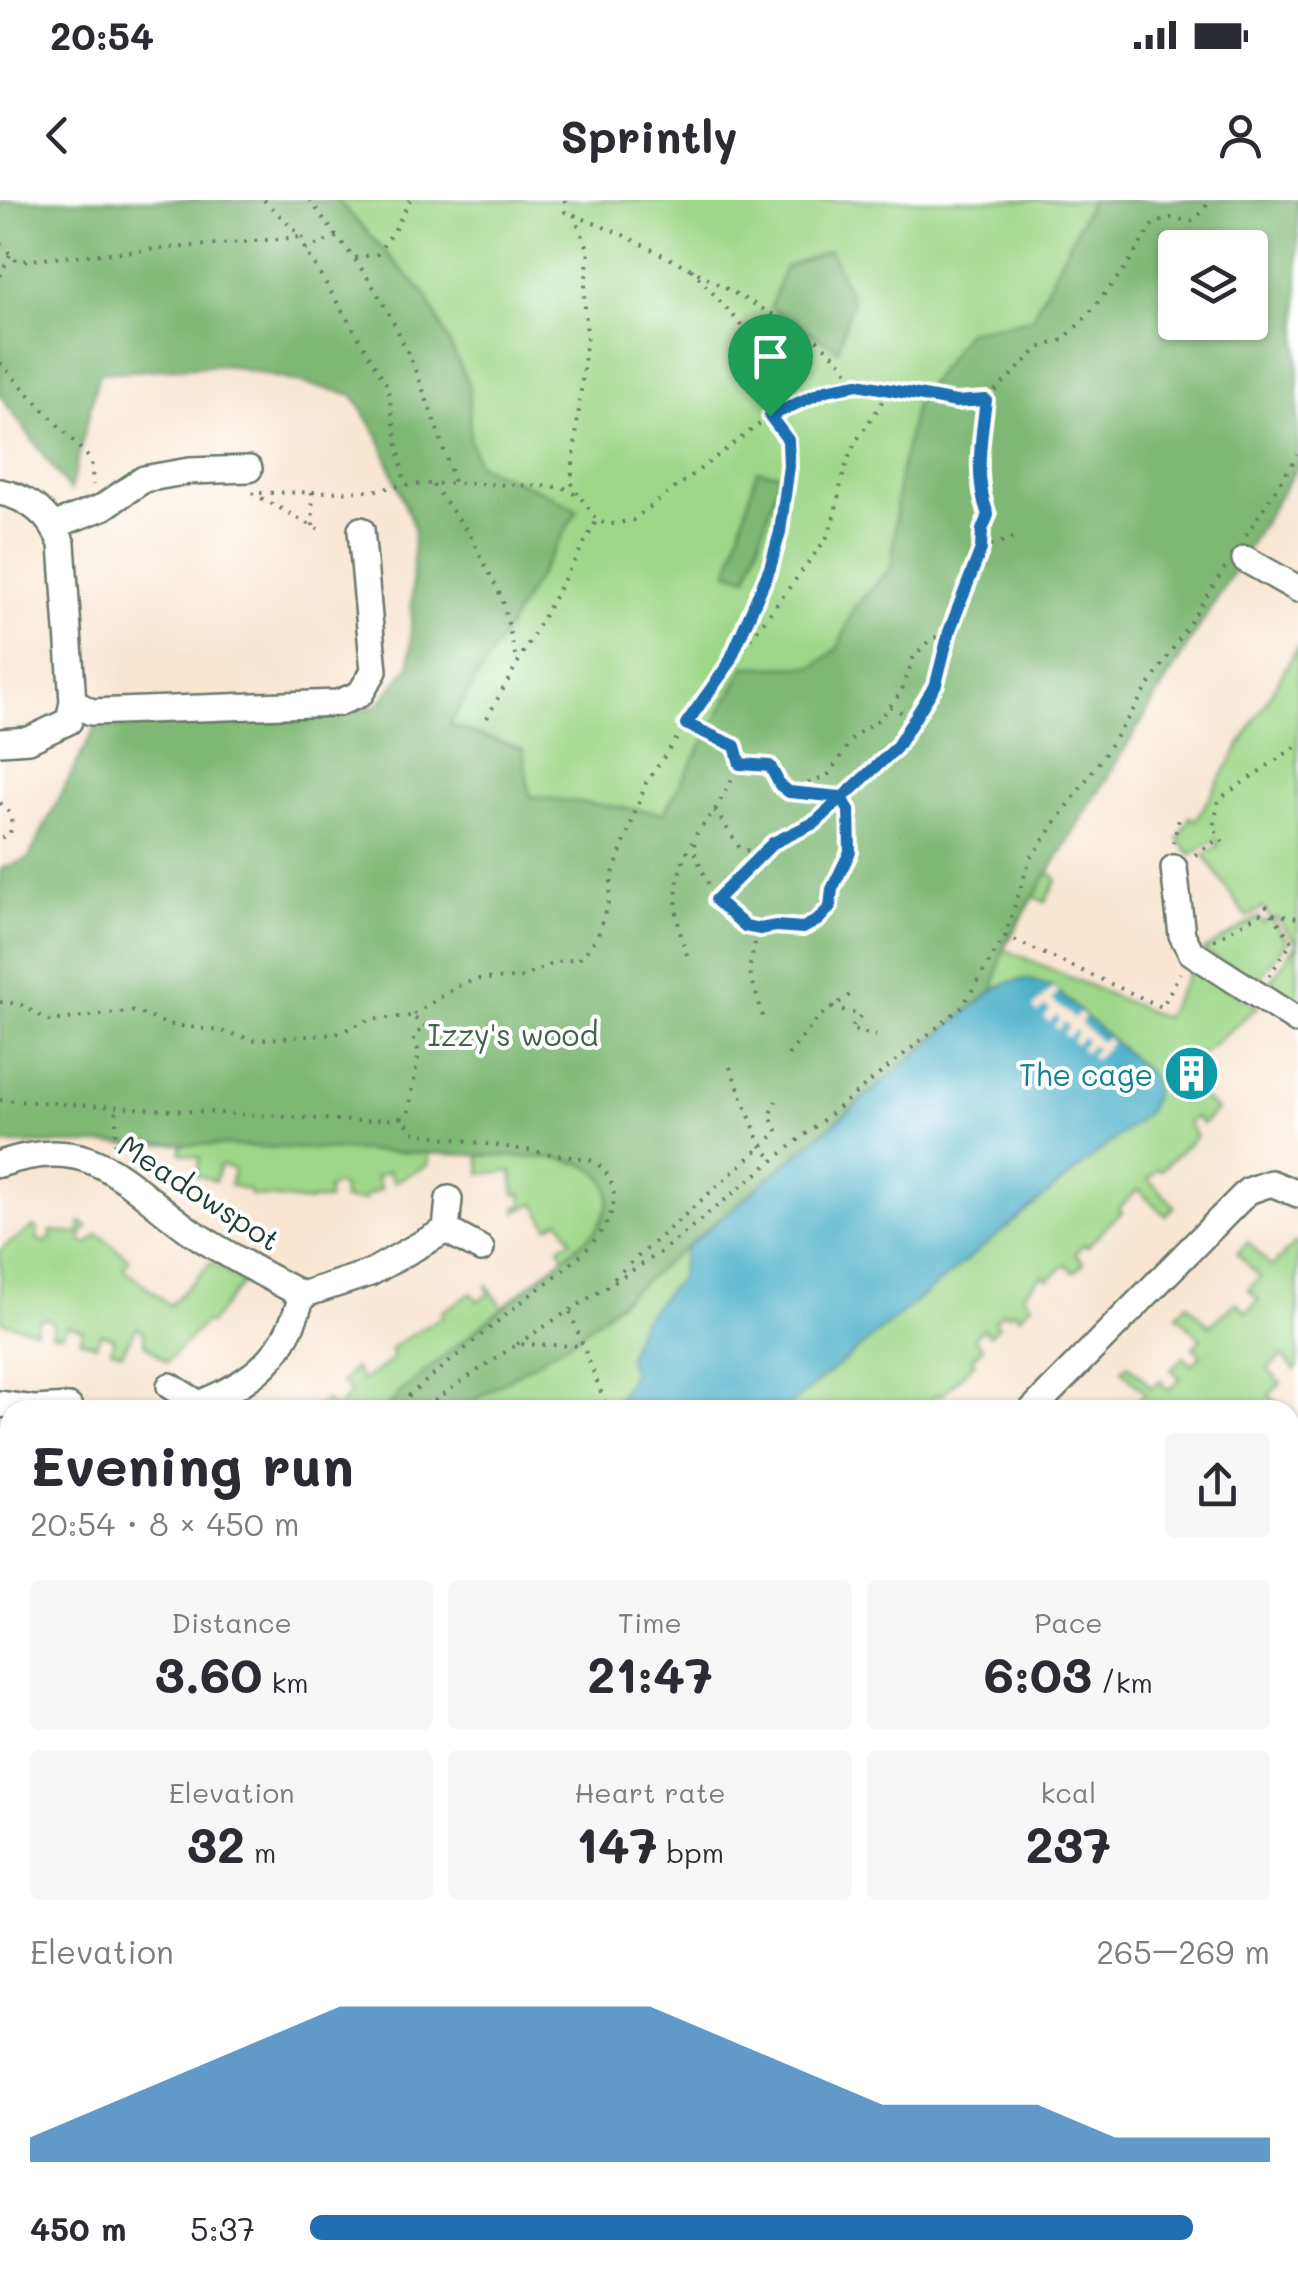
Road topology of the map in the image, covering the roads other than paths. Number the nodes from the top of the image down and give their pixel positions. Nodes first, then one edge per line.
1 (250, 481) road end
2 (0, 492) edge
3 (55, 525) junction
4 (361, 530) dead end
5 (1241, 550) road end
6 (1298, 589) edge
7 (73, 702) junction
8 (0, 742) edge
9 (1182, 863) road end
10 (1298, 1021) edge
11 (0, 1164) edge
12 (1298, 1194) edge
13 (449, 1199) dead end
14 (446, 1230) junction
15 (481, 1249) dead end
16 (302, 1295) junction
17 (170, 1386) dead end
18 (189, 1400) edge
19 (212, 1400) edge
20 (1042, 1400) edge

1 - 3 street
2 - 3 street
3 - 7 street
4 - 7 street
5 - 6 street
7 - 8 street
9 - 10 street
11 - 16 street, Meadowspot
12 - 20 street
13 - 14 street
14 - 15 street
14 - 16 street
16 - 19 street
17 - 18 street

